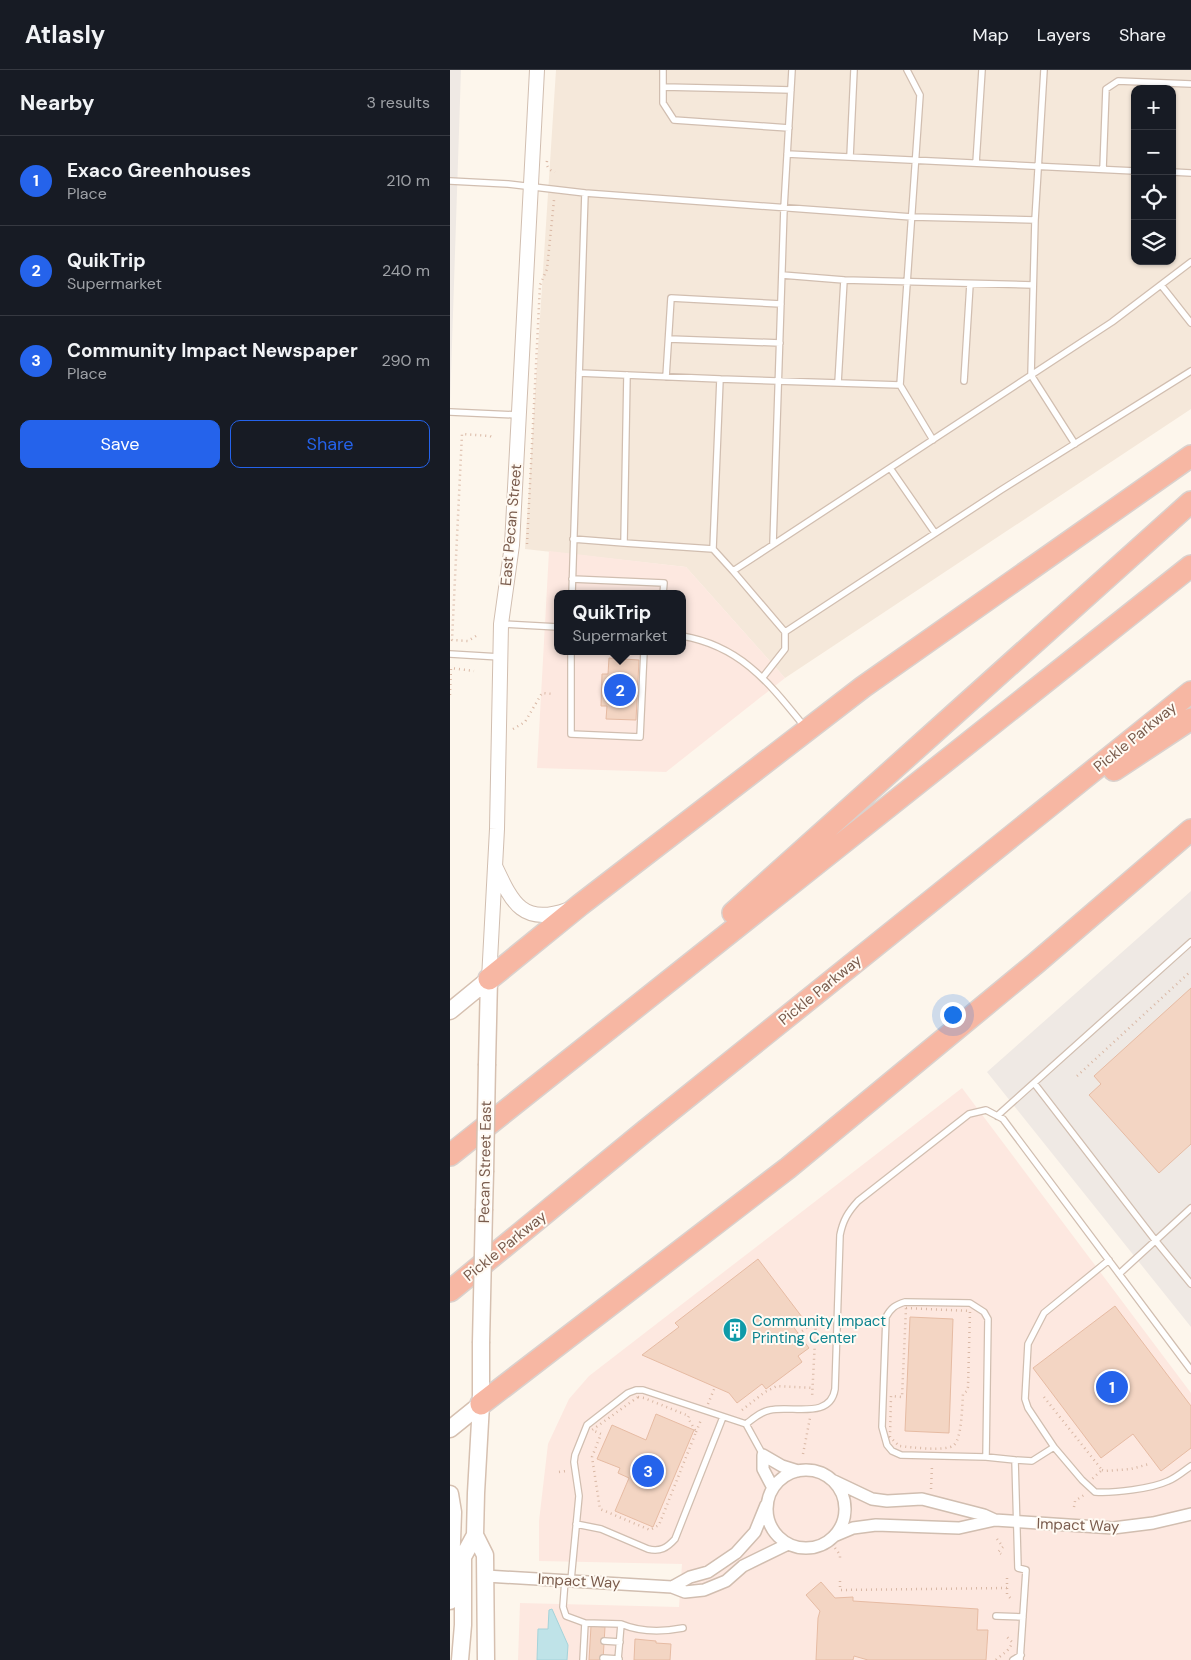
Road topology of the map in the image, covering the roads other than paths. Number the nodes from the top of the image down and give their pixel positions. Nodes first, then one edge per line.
1 (537, 70) edge
2 (663, 70) edge
3 (792, 70) edge
4 (854, 70) edge
5 (907, 70) edge
6 (982, 70) edge
7 (1044, 70) edge
8 (1191, 84) edge
9 (663, 87) junction
10 (791, 90) junction
11 (789, 128) junction
12 (787, 154) junction
13 (850, 157) junction
14 (916, 160) junction
15 (976, 163) junction
16 (1038, 167) junction
17 (1103, 169) junction
18 (1131, 171) edge
19 (1176, 172) edge
20 (1191, 173) edge
21 (450, 181) edge
22 (531, 187) junction
23 (585, 193) junction
24 (784, 208) junction
25 (912, 217) junction
26 (1035, 220) junction
27 (1191, 262) edge
28 (782, 275) junction
29 (844, 280) junction
30 (907, 282) junction
31 (970, 284) junction
32 (1033, 285) junction
33 (1161, 285) junction
34 (781, 304) junction
35 (1191, 324) edge
36 (669, 338) junction
37 (780, 343) junction
38 (1191, 371) edge
39 (579, 373) junction
40 (627, 375) junction
41 (1031, 375) junction
42 (666, 377) junction
43 (720, 379) junction
44 (778, 381) junction
45 (964, 381) dead end
46 (838, 383) junction
47 (900, 385) junction
48 (450, 412) edge
49 (520, 416) junction
50 (932, 440) junction
51 (1075, 444) junction
52 (1191, 456) edge
53 (890, 468) junction
54 (1191, 502) edge
55 (935, 534) junction
56 (573, 539) junction
57 (624, 543) junction
58 (773, 544) junction
59 (713, 549) junction
60 (1191, 566) edge
61 (733, 571) junction
62 (572, 579) junction
63 (596, 580) junction
64 (620, 581) junction
65 (637, 582) junction
66 (595, 588) dead end
67 (619, 589) dead end
68 (572, 590) edge
69 (637, 590) dead end
70 (663, 590) edge
71 (501, 624) junction
72 (554, 627) edge
73 (786, 632) junction
74 (686, 637) edge
75 (450, 654) edge
76 (571, 655) edge
77 (644, 655) edge
78 (500, 657) junction
79 (763, 677) junction
80 (1191, 692) edge
81 (1191, 719) edge
82 (807, 730) junction
83 (1191, 830) edge
84 (999, 846) junction
85 (494, 865) junction
86 (580, 905) junction
87 (1191, 942) edge
88 (489, 979) junction
89 (450, 1011) edge
90 (571, 1058) junction
91 (1034, 1082) junction
92 (997, 1116) junction
93 (450, 1155) edge
94 (1191, 1208) edge
95 (1155, 1240) junction
96 (1109, 1260) junction
97 (1119, 1274) junction
98 (1191, 1284) edge
99 (450, 1291) edge
100 (1191, 1370) edge
101 (481, 1404) junction
102 (723, 1416) junction
103 (746, 1424) junction
104 (450, 1429) edge
105 (1054, 1447) junction
106 (763, 1456) junction
107 (986, 1458) junction
108 (1015, 1460) junction
109 (1191, 1466) edge
110 (798, 1471) junction
111 (832, 1480) junction
112 (773, 1488) junction
113 (450, 1494) edge
114 (768, 1500) junction
115 (1191, 1514) edge
116 (994, 1520) junction
117 (1015, 1522) junction
118 (576, 1524) junction
119 (475, 1535) junction
120 (834, 1542) junction
121 (788, 1544) junction
122 (486, 1576) junction
123 (568, 1580) junction
124 (672, 1587) junction
125 (450, 1601) edge
126 (996, 1616) dead end
127 (1023, 1617) junction
128 (585, 1623) junction
129 (621, 1624) junction
130 (463, 1625) junction
131 (683, 1628) dead end
132 (604, 1641) dead end
133 (620, 1642) junction
134 (603, 1658) dead end
135 (1020, 1658) edge
136 (585, 1659) edge
137 (460, 1660) edge
138 (469, 1660) edge
139 (486, 1660) edge
140 (618, 1660) edge
141 (1013, 1660) edge

1 - 22 street, East Pecan Street
2 - 9 lane
3 - 10 lane
4 - 13 lane
5 - 14 lane
6 - 15 lane
7 - 16 lane
8 - 17 lane
9 - 10 lane
9 - 11 lane
10 - 11 lane
11 - 12 lane
12 - 13 lane
12 - 24 lane
13 - 14 lane
14 - 15 lane
14 - 25 lane
15 - 16 lane
16 - 17 lane
16 - 26 lane
17 - 18 lane
19 - 20 lane
21 - 22 lane
22 - 23 lane
22 - 49 street, East Pecan Street
23 - 24 lane
23 - 39 lane
24 - 25 lane
24 - 28 lane
25 - 26 lane
25 - 30 lane
26 - 32 lane
27 - 33 lane
28 - 29 lane
28 - 34 lane
29 - 30 lane
29 - 46 lane
30 - 31 lane
30 - 47 lane
31 - 32 lane
31 - 45 lane
32 - 41 lane
33 - 35 lane
33 - 41 lane
34 - 36 lane
34 - 37 lane
36 - 37 lane
36 - 42 lane
37 - 44 lane
38 - 51 lane
39 - 40 lane
39 - 56 lane
40 - 42 lane
40 - 57 lane
41 - 50 lane
41 - 51 lane
42 - 43 lane
43 - 44 lane
43 - 59 lane
44 - 46 lane
44 - 58 lane
46 - 47 lane
47 - 50 lane
48 - 49 lane
49 - 71 street, East Pecan Street
50 - 53 lane
51 - 55 lane
52 - 82 highway
53 - 55 lane
53 - 58 lane
54 - 90 highway
55 - 73 lane
56 - 57 lane
56 - 62 lane
57 - 59 lane
58 - 61 lane
59 - 61 lane
60 - 90 highway
61 - 73 lane
62 - 63 lane
62 - 68 lane
63 - 64 lane
63 - 66 lane
64 - 65 lane
64 - 67 lane
65 - 69 lane
65 - 70 lane
71 - 72 lane
71 - 78 street, East Pecan Street
73 - 79 lane
74 - 79 lane
75 - 78 lane
76 - 77 lane
78 - 85 street, East Pecan Street
79 - 82 lane
80 - 84 highway, Pickle Parkway
81 - 84 highway
82 - 86 highway
83 - 101 highway
84 - 99 highway, Pickle Parkway
85 - 86 street
85 - 88 street, East Pecan Street
86 - 88 highway
87 - 91 lane
88 - 89 main road
88 - 101 main road, Pecan Street East, bridge
90 - 93 highway
91 - 92 lane
91 - 95 lane
92 - 96 lane
92 - 103 lane
94 - 95 lane
95 - 97 lane
95 - 98 lane
96 - 97 lane
96 - 105 lane
97 - 100 lane
101 - 104 main road
101 - 119 main road
102 - 103 lane
102 - 118 lane
102 - 118 lane
103 - 106 lane
105 - 108 lane
105 - 109 lane
106 - 110 street
106 - 112 street
107 - 107 lane
107 - 108 lane
108 - 117 lane
110 - 111 street
110 - 112 street
111 - 116 street, Impact Way
111 - 120 street
112 - 114 street
113 - 125 main road
114 - 121 street
114 - 124 street
115 - 117 street, Impact Way
116 - 117 street, Impact Way
116 - 120 street, Impact Way
117 - 127 lane
118 - 123 lane
119 - 122 main road
119 - 130 main road
120 - 121 street
121 - 124 street, Impact Way
122 - 123 street, Impact Way
122 - 139 main road
123 - 124 street, Impact Way
123 - 128 lane
126 - 127 lane
127 - 135 lane
128 - 129 lane
128 - 136 lane
129 - 131 lane
129 - 133 lane
130 - 137 main road
130 - 138 main road
132 - 133 lane
133 - 140 lane
134 - 140 lane
135 - 141 lane

